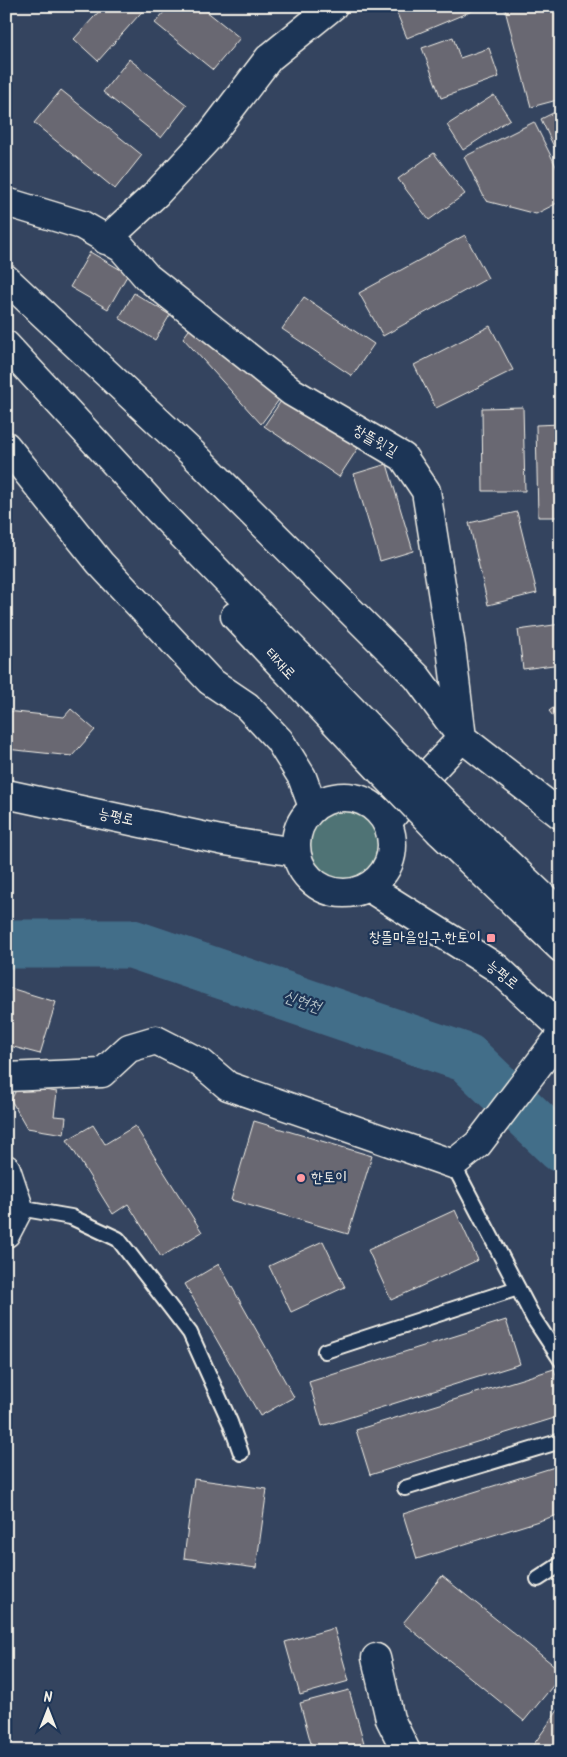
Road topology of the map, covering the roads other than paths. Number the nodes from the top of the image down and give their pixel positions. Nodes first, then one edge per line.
1 (333, 6) edge
2 (6, 202) edge
3 (106, 240) junction
4 (6, 279) edge
5 (6, 345) edge
6 (6, 373) edge
7 (6, 446) edge
8 (462, 738) junction
9 (387, 761) junction
10 (6, 794) edge
11 (313, 807) junction
12 (380, 815) junction
13 (561, 815) edge
14 (447, 822) junction
15 (296, 841) junction
16 (375, 880) junction
17 (561, 914) edge
18 (561, 948) edge
19 (561, 1027) edge
20 (561, 1035) edge
21 (6, 1077) edge
22 (453, 1164) junction
23 (6, 1170) edge
24 (19, 1208) junction
25 (6, 1234) edge
26 (518, 1288) junction
27 (325, 1350) dead end
28 (561, 1360) edge
29 (561, 1441) edge
30 (241, 1453) dead end
31 (405, 1488) dead end
32 (561, 1564) edge
33 (538, 1579) dead end
34 (376, 1658) dead end
35 (406, 1751) edge

1 - 3 main road
2 - 3 main road, 창뜰윗길
3 - 8 main road, 창뜰윗길
4 - 8 main road
5 - 9 main road, 태재로
6 - 9 main road, 태재로
7 - 11 main road
8 - 12 main road
8 - 13 main road
9 - 14 main road, bridge
10 - 15 main road, 능평로
11 - 12 main road
11 - 15 main road
12 - 16 main road
14 - 17 main road
14 - 18 main road
15 - 16 main road
16 - 19 main road, 능평로
20 - 22 main road
21 - 22 main road
22 - 26 lane
23 - 24 main road
24 - 25 main road
24 - 30 lane
26 - 27 lane
26 - 28 lane
29 - 31 lane
32 - 33 lane
34 - 35 main road

